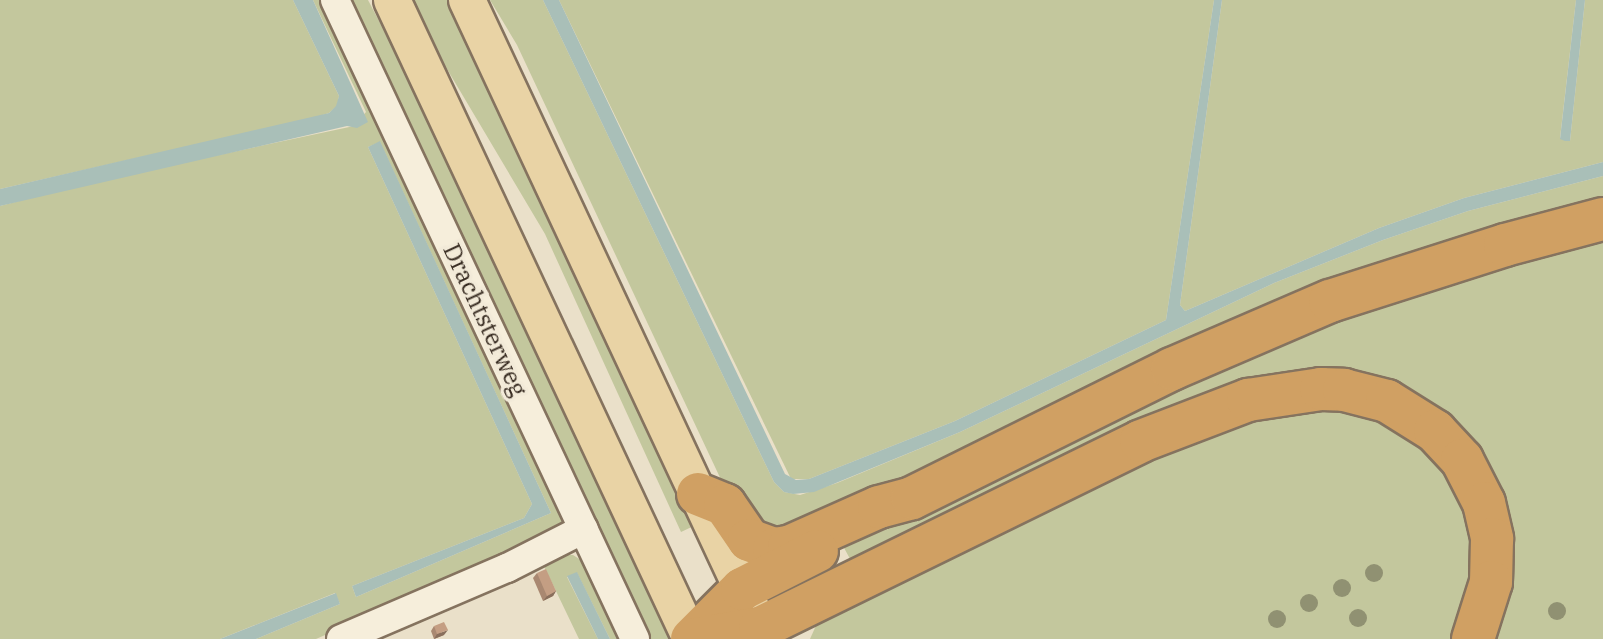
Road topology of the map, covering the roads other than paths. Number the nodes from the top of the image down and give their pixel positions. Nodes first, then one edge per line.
1 (335, 0) edge
2 (392, 0) edge
3 (467, 0) edge
4 (1603, 219) edge
5 (698, 494) junction
6 (912, 498) junction
7 (584, 529) junction
8 (742, 589) junction
9 (763, 634) edge
10 (341, 639) edge
11 (635, 639) edge
12 (693, 639) edge
13 (1473, 639) edge

1 - 7 street, Drachtsterweg
2 - 12 main road
3 - 5 main road
4 - 6 highway
5 - 6 highway
5 - 8 main road
6 - 8 highway
7 - 10 street
7 - 11 street, Drachtsterweg
8 - 9 main road
8 - 12 highway
9 - 12 highway
9 - 13 highway

